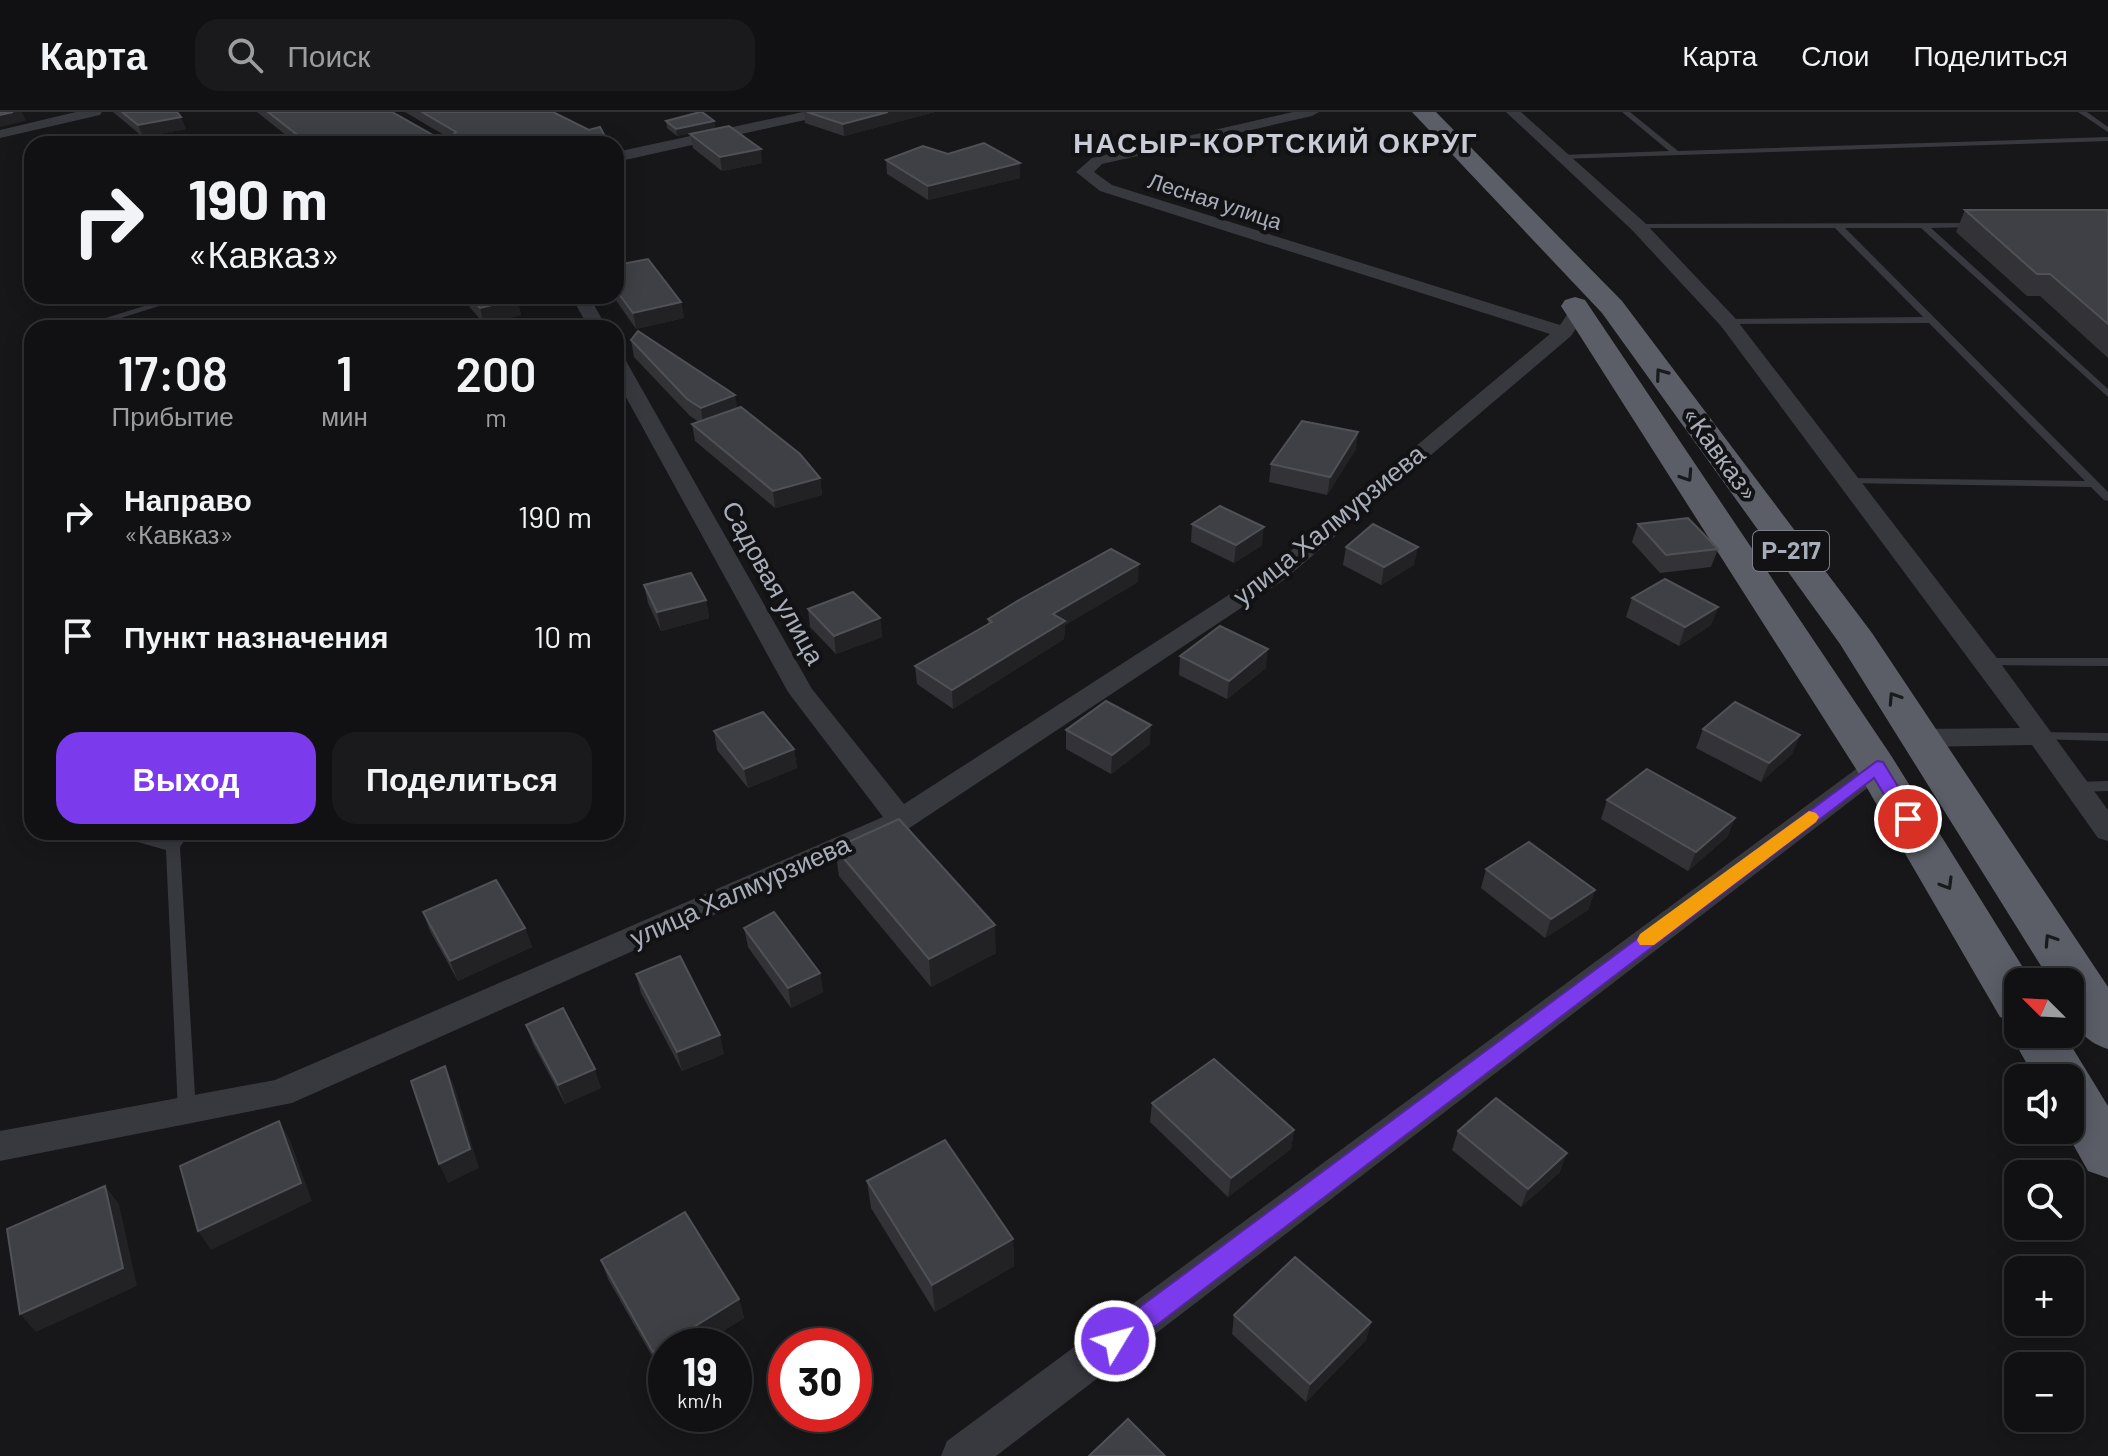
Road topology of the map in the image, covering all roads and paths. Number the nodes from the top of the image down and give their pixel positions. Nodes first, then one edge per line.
1 (94, 112) edge
2 (823, 112) edge
3 (1312, 112) edge
4 (1392, 112) edge
5 (1423, 112) edge
6 (1513, 112) edge
7 (1626, 112) edge
8 (2082, 112) edge
9 (2108, 130) edge
10 (0, 134) edge
11 (2108, 139) edge
12 (1676, 153) junction
13 (624, 155) edge
14 (1562, 157) junction
15 (1986, 225) edge
16 (1638, 226) junction
17 (1838, 226) junction
18 (1924, 226) junction
19 (159, 304) edge
20 (106, 320) edge
21 (1931, 320) junction
22 (1572, 321) junction
23 (1728, 322) junction
24 (624, 375) edge
25 (2108, 394) edge
26 (1848, 481) junction
27 (2094, 484) junction
28 (2108, 498) edge
29 (1987, 662) junction
30 (2108, 662) edge
31 (2037, 736) junction
32 (2108, 737) edge
33 (1920, 738) junction
34 (1877, 767) junction
35 (2108, 786) edge
36 (2075, 787) junction
37 (901, 820) junction
38 (2108, 831) edge
39 (149, 840) edge
40 (178, 840) edge
41 (173, 847) junction
42 (2004, 980) edge
43 (2108, 1029) edge
44 (187, 1112) junction
45 (2084, 1114) edge
46 (0, 1146) edge
47 (2108, 1154) edge
48 (962, 1456) edge

1 - 10 street
2 - 13 street
3 - 22 street, Лесная улица
4 - 22 highway, «Кавказ» / Р-217
33 -> 5 highway, «Кавказ» / Р-217
6 - 14 street
7 - 12 lane
8 - 9 lane
11 - 12 lane
12 - 14 lane
14 - 16 street
15 - 18 lane
16 - 17 lane
16 - 23 street
17 - 18 lane
17 - 21 lane
18 - 25 lane
19 - 20 lane
21 - 23 lane
21 - 27 lane
22 -> 34 highway, «Кавказ» / Р-217
22 - 37 street, улица Халмурзиева
23 - 26 street
24 - 37 street, Садовая улица
26 - 27 lane
26 - 29 street
27 - 28 lane
29 - 30 lane
29 - 31 street
31 - 32 lane
31 - 33 street
31 - 36 street
43 -> 33 highway, «Кавказ» / Р-217
34 -> 42 highway, «Кавказ» / Р-217
34 - 48 street
35 - 36 lane
36 - 38 street
37 - 44 street, улица Халмурзиева
39 - 41 lane
40 - 41 lane
41 - 44 lane
44 - 46 street, улица Халмурзиева
45 - 47 highway

